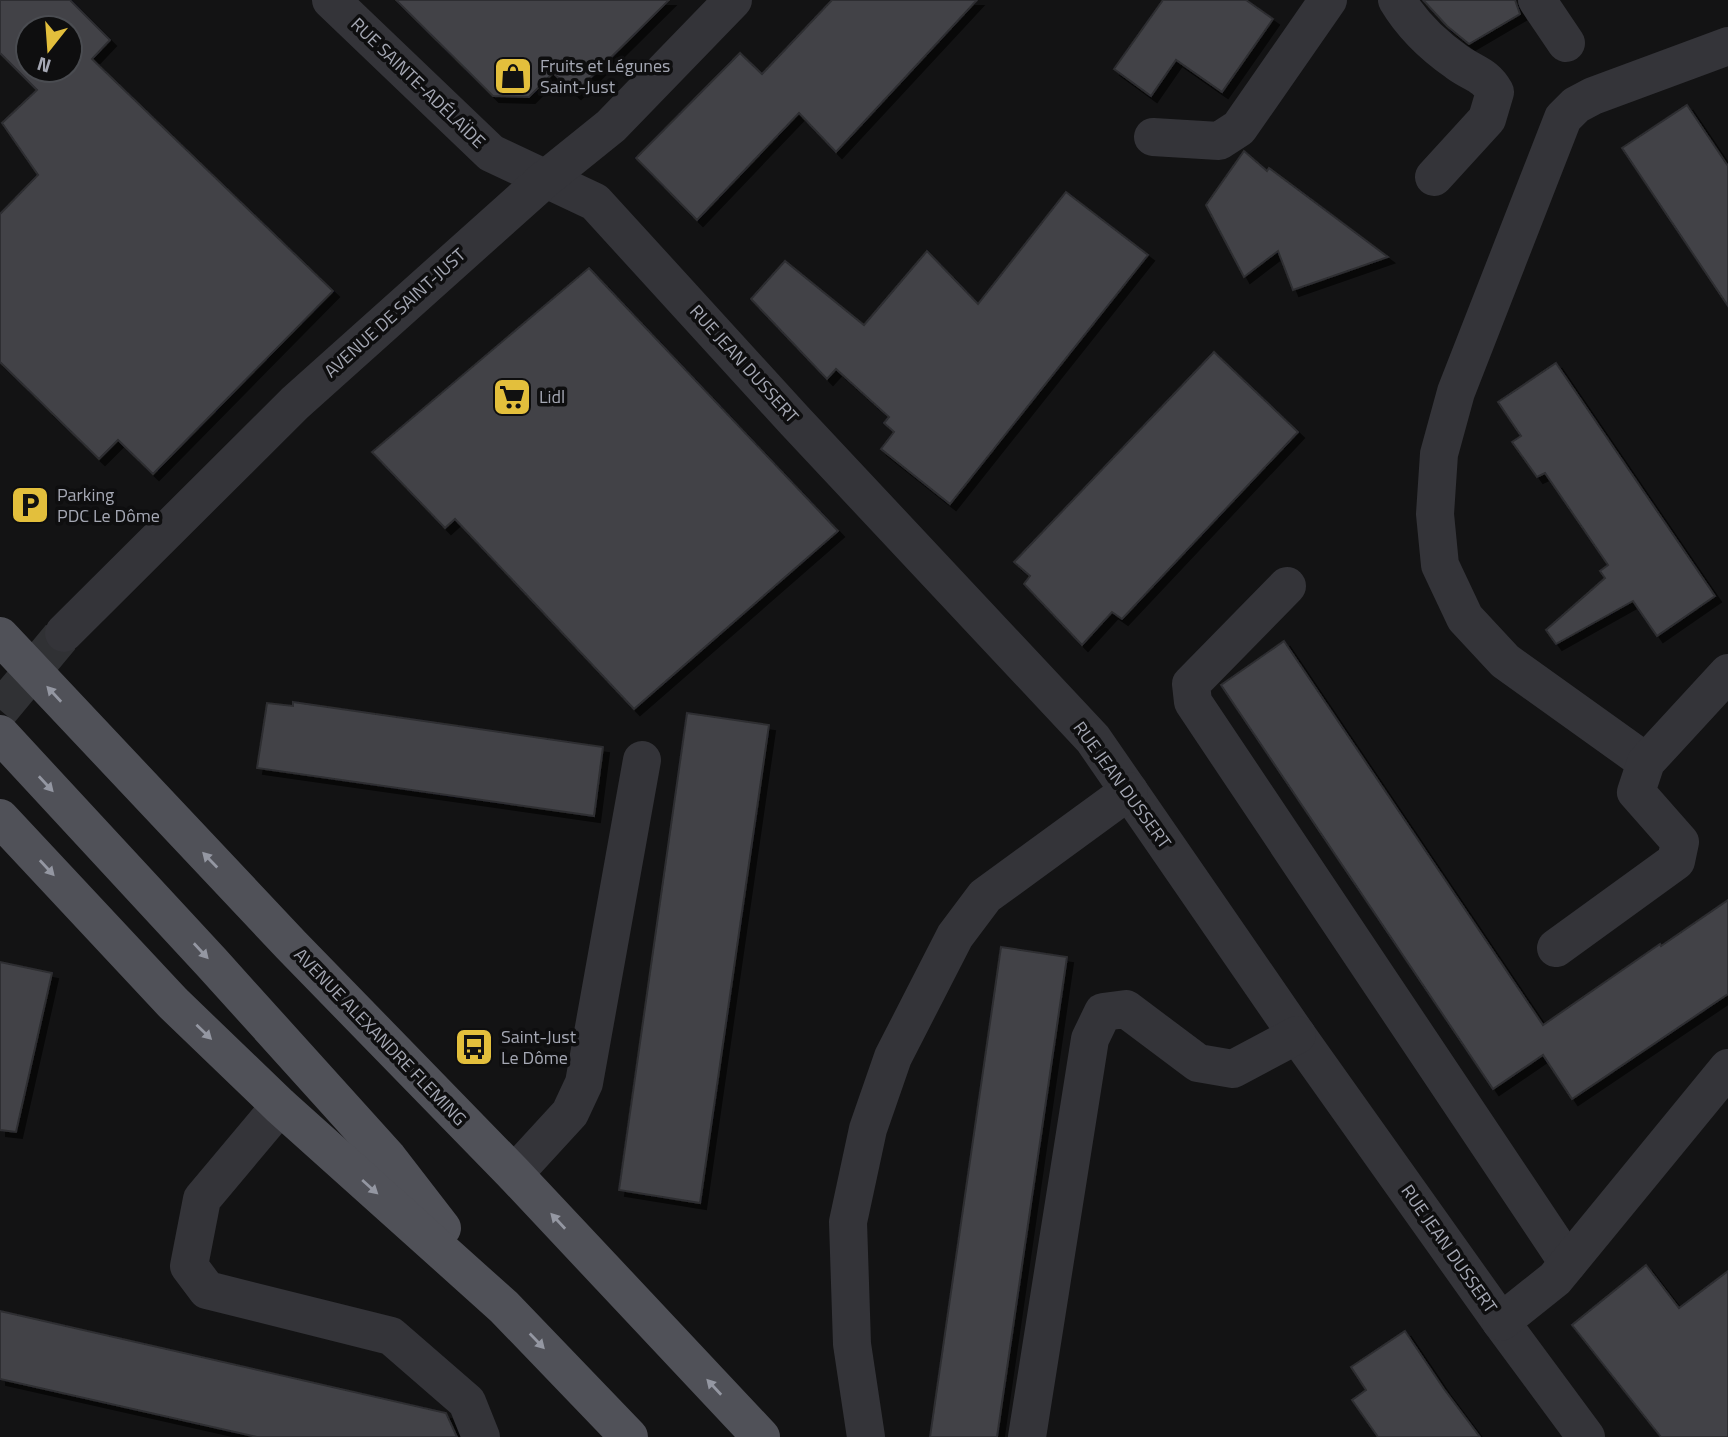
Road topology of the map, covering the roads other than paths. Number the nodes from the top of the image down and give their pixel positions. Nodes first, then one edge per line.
1 (331, 0) edge
2 (733, 0) edge
3 (1328, 0) edge
4 (1397, 0) edge
5 (1537, 0) edge
6 (1566, 43) dead end
7 (1728, 46) edge
8 (1153, 137) dead end
9 (1434, 177) dead end
10 (544, 180) junction
11 (1287, 586) dead end
12 (64, 633) tunnel mouth
13 (0, 636) edge
14 (1728, 673) edge
15 (0, 734) edge
16 (642, 760) dead end
17 (1646, 762) junction
18 (1129, 791) junction
19 (0, 818) edge
20 (1556, 948) dead end
21 (1297, 1035) junction
22 (1728, 1068) edge
23 (280, 1106) junction
24 (514, 1174) junction
25 (1568, 1263) junction
26 (504, 1307) junction
27 (1501, 1322) junction
28 (481, 1437) edge
29 (629, 1437) edge
30 (761, 1437) edge
31 (866, 1437) edge
32 (1027, 1437) edge
33 (1587, 1437) edge

1 - 10 street, RUE SAINTE-ADÉLAÏDE
2 - 10 street, AVENUE DE SAINT-JUST
3 - 8 street
4 - 9 street
5 - 6 street
7 - 17 street
10 - 12 street, AVENUE DE SAINT-JUST
10 - 18 street, RUE JEAN DUSSERT
11 - 25 street
24 -> 13 main road, AVENUE ALEXANDRE FLEMING
14 - 17 street
15 -> 26 main road
16 - 24 street
17 - 20 street
18 - 21 street, RUE JEAN DUSSERT
18 - 31 street
19 -> 23 main road
21 - 27 street, RUE JEAN DUSSERT
21 - 32 street
22 - 25 street
23 -> 26 main road
23 - 28 street
30 -> 24 main road, AVENUE ALEXANDRE FLEMING
25 - 27 street
26 -> 29 main road
27 - 33 street, RUE JEAN DUSSERT

